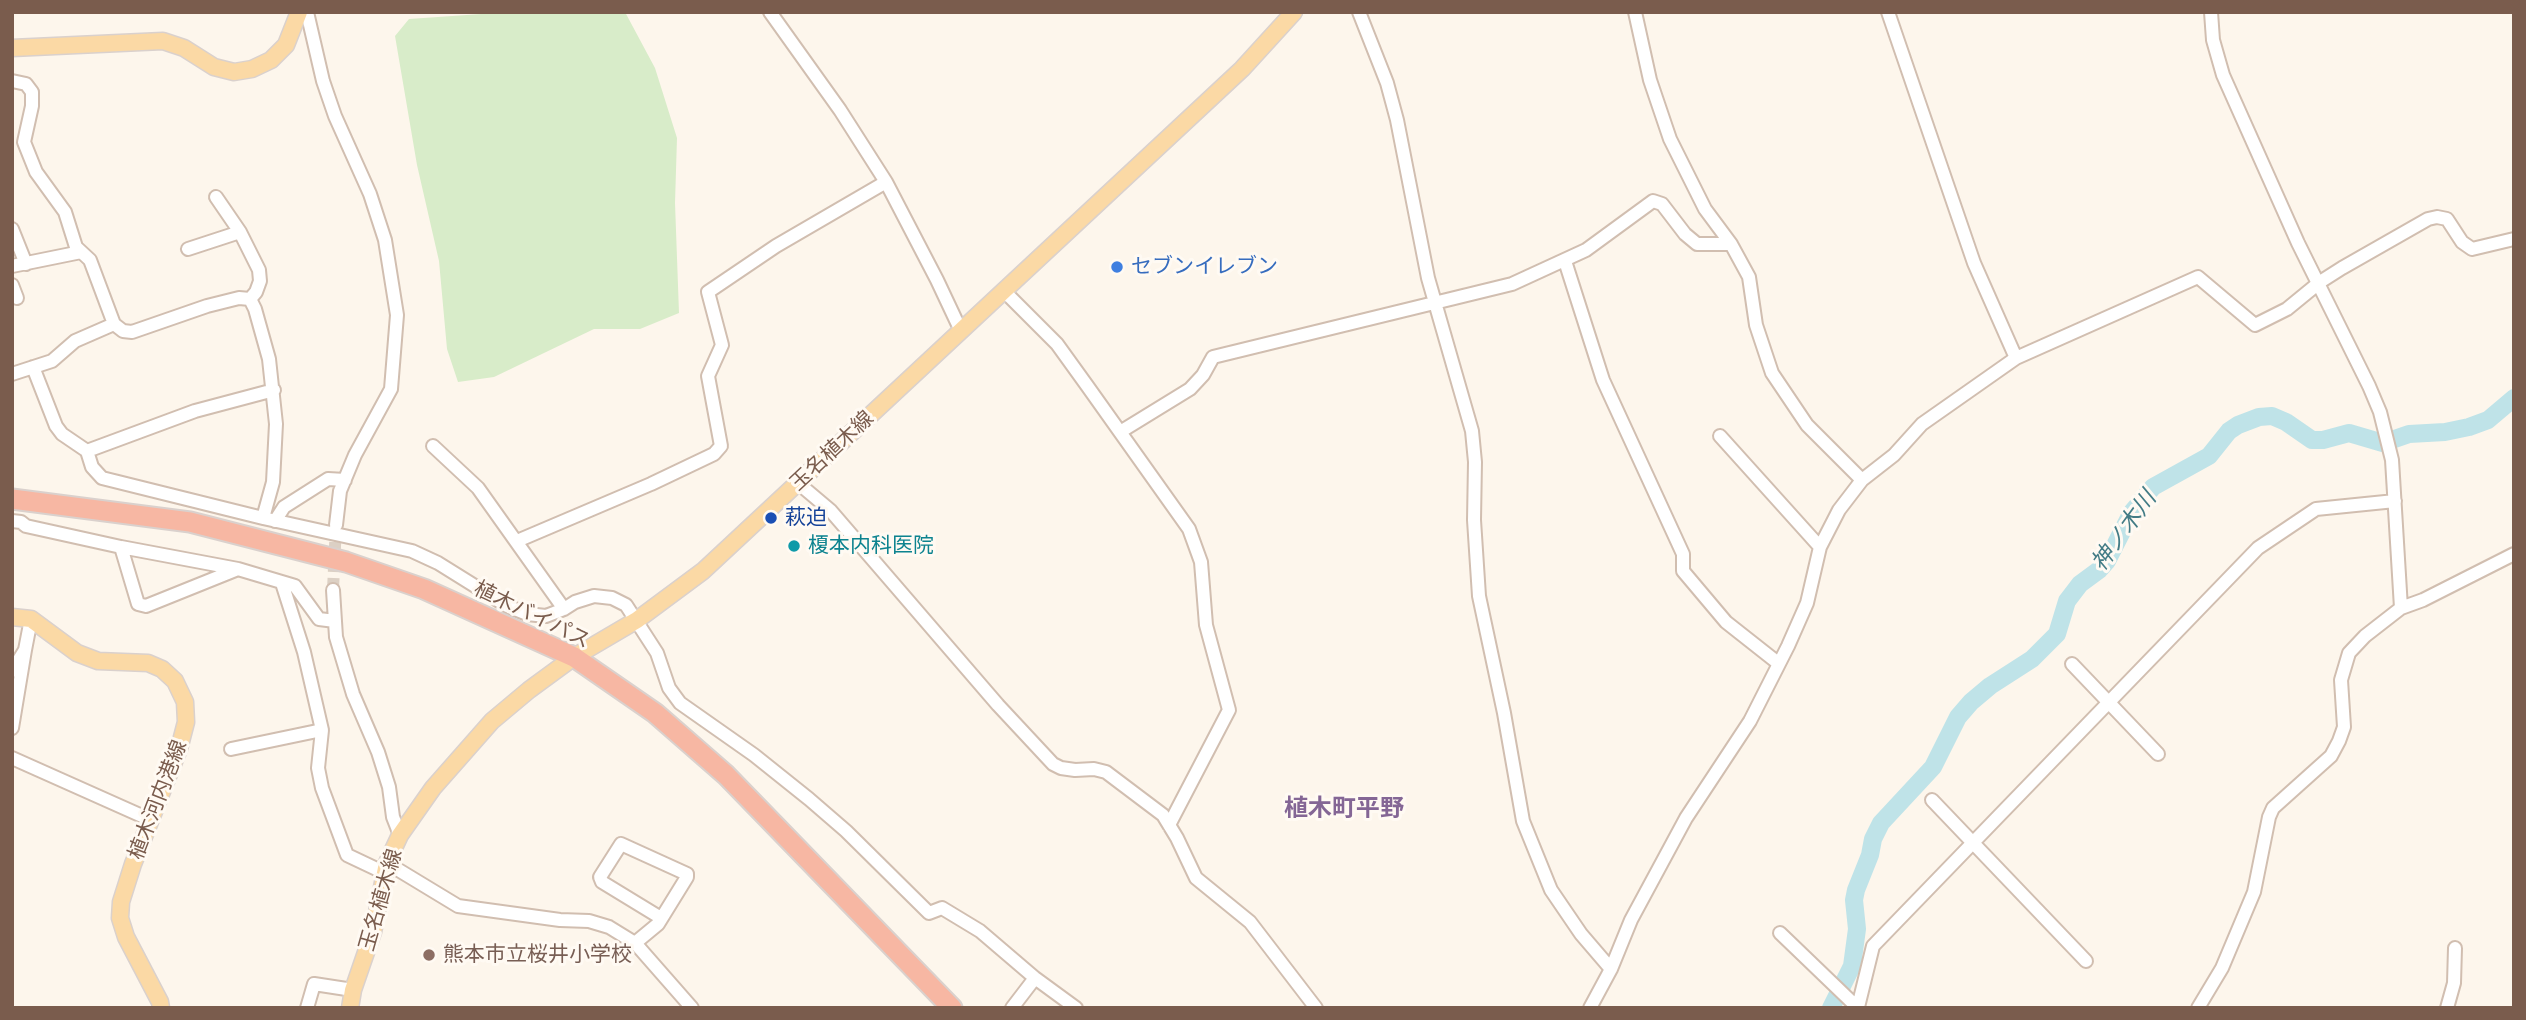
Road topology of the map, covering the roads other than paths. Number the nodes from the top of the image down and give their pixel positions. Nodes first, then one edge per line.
1 (299, 12) edge
2 (307, 12) edge
3 (770, 12) edge
4 (1294, 12) edge
5 (1359, 12) edge
6 (1635, 12) edge
7 (1888, 12) edge
8 (2211, 12) edge
9 (12, 48) edge
10 (12, 81) edge
11 (18, 145) edge
12 (886, 182) junction
13 (216, 197) dead end
14 (12, 229) edge
15 (240, 232) junction
16 (2514, 239) edge
17 (1731, 244) junction
18 (188, 249) dead end
19 (81, 252) junction
20 (1565, 261) junction
21 (26, 264) junction
22 (12, 267) edge
23 (2319, 282) junction
24 (1004, 291) junction
25 (250, 299) junction
26 (1434, 303) junction
27 (114, 324) junction
28 (961, 331) junction
29 (2016, 358) junction
30 (33, 367) junction
31 (12, 373) edge
32 (274, 390) junction
33 (1120, 432) junction
34 (1720, 436) dead end
35 (433, 446) dead end
36 (87, 451) junction
37 (345, 480) junction
38 (1862, 480) junction
39 (798, 483) junction
40 (12, 499) edge
41 (2395, 501) junction
42 (269, 519) junction
43 (12, 521) edge
44 (336, 525) tunnel mouth
45 (517, 541) junction
46 (121, 547) junction
47 (1820, 547) junction
48 (2514, 554) edge
49 (238, 569) junction
50 (282, 583) junction
51 (333, 590) tunnel mouth
52 (2401, 608) junction
53 (564, 609) junction
54 (12, 617) edge
55 (31, 620) junction
56 (637, 620) junction
57 (335, 621) junction
58 (25, 650) junction
59 (574, 657) junction
60 (1778, 663) junction
61 (2072, 664) dead end
62 (12, 671) edge
63 (2109, 702) junction
64 (12, 728) edge
65 (322, 730) junction
66 (231, 749) dead end
67 (2158, 754) dead end
68 (12, 758) edge
69 (1932, 800) dead end
70 (150, 820) junction
71 (1169, 825) junction
72 (400, 835) junction
73 (1971, 842) junction
74 (386, 868) junction
75 (662, 918) junction
76 (1780, 933) dead end
77 (635, 943) junction
78 (2455, 948) dead end
79 (2086, 961) dead end
80 (1611, 969) junction
81 (1035, 978) junction
82 (353, 990) junction
83 (160, 1008) edge
84 (307, 1008) edge
85 (350, 1008) edge
86 (692, 1008) edge
87 (952, 1008) edge
88 (1012, 1008) edge
89 (1076, 1008) edge
90 (1316, 1008) edge
91 (1590, 1008) edge
92 (1858, 1008) edge
93 (2199, 1008) edge
94 (2447, 1008) edge

1 - 9 main road
2 - 37 street
3 - 12 street
4 - 24 main road, 玉名植木線
5 - 26 street
6 - 17 street
7 - 29 street
8 - 23 street
10 - 11 street
11 - 19 street
12 - 28 street
12 - 45 street
13 - 15 street
14 - 21 street
15 - 18 street
15 - 25 street
16 - 23 street
17 - 20 street
17 - 38 street
19 - 21 street
19 - 27 street
20 - 26 street
20 - 60 street
21 - 22 street
23 - 29 street
23 - 41 street
24 - 28 main road, 玉名植木線
24 - 33 street
25 - 27 street
25 - 32 street
26 - 33 street
26 - 80 street
27 - 30 street
28 - 39 main road, 玉名植木線
29 - 38 street
30 - 31 street
30 - 36 street
32 - 36 street
32 - 42 street
33 - 71 street
34 - 47 street
35 - 45 street
36 - 42 street
37 - 42 street
37 - 44 street
38 - 47 street
39 - 56 main road, 玉名植木線
39 - 71 street
40 - 59 highway, 植木バイパス
41 - 52 street
41 - 63 street
42 - 53 street
43 - 46 street
45 - 53 street
46 - 49 street
46 - 49 street
47 - 60 street
48 - 52 street
49 - 50 street
50 - 57 street
50 - 65 street
51 - 57 street
52 - 93 street
53 - 56 street
54 - 55 main road, 植木河内港線
55 - 58 street
55 - 70 main road, 植木河内港線
56 - 59 main road, 玉名植木線
56 - 81 street
57 - 72 street
58 - 62 street
58 - 64 street
59 - 72 main road, 玉名植木線
59 - 87 highway, 植木バイパス
60 - 80 street
61 - 63 street
63 - 67 street
63 - 73 street
65 - 66 street
65 - 74 street
68 - 70 street
69 - 73 street
70 - 83 main road, 植木河内港線
71 - 90 street
72 - 74 main road, 玉名植木線
73 - 79 street
73 - 92 street
74 - 77 street
74 - 82 main road, 玉名植木線
75 - 75 street
75 - 77 street
76 - 92 street
77 - 86 street
78 - 94 street
80 - 91 street
81 - 88 street
81 - 89 street
82 - 84 street
82 - 85 main road, 玉名植木線

